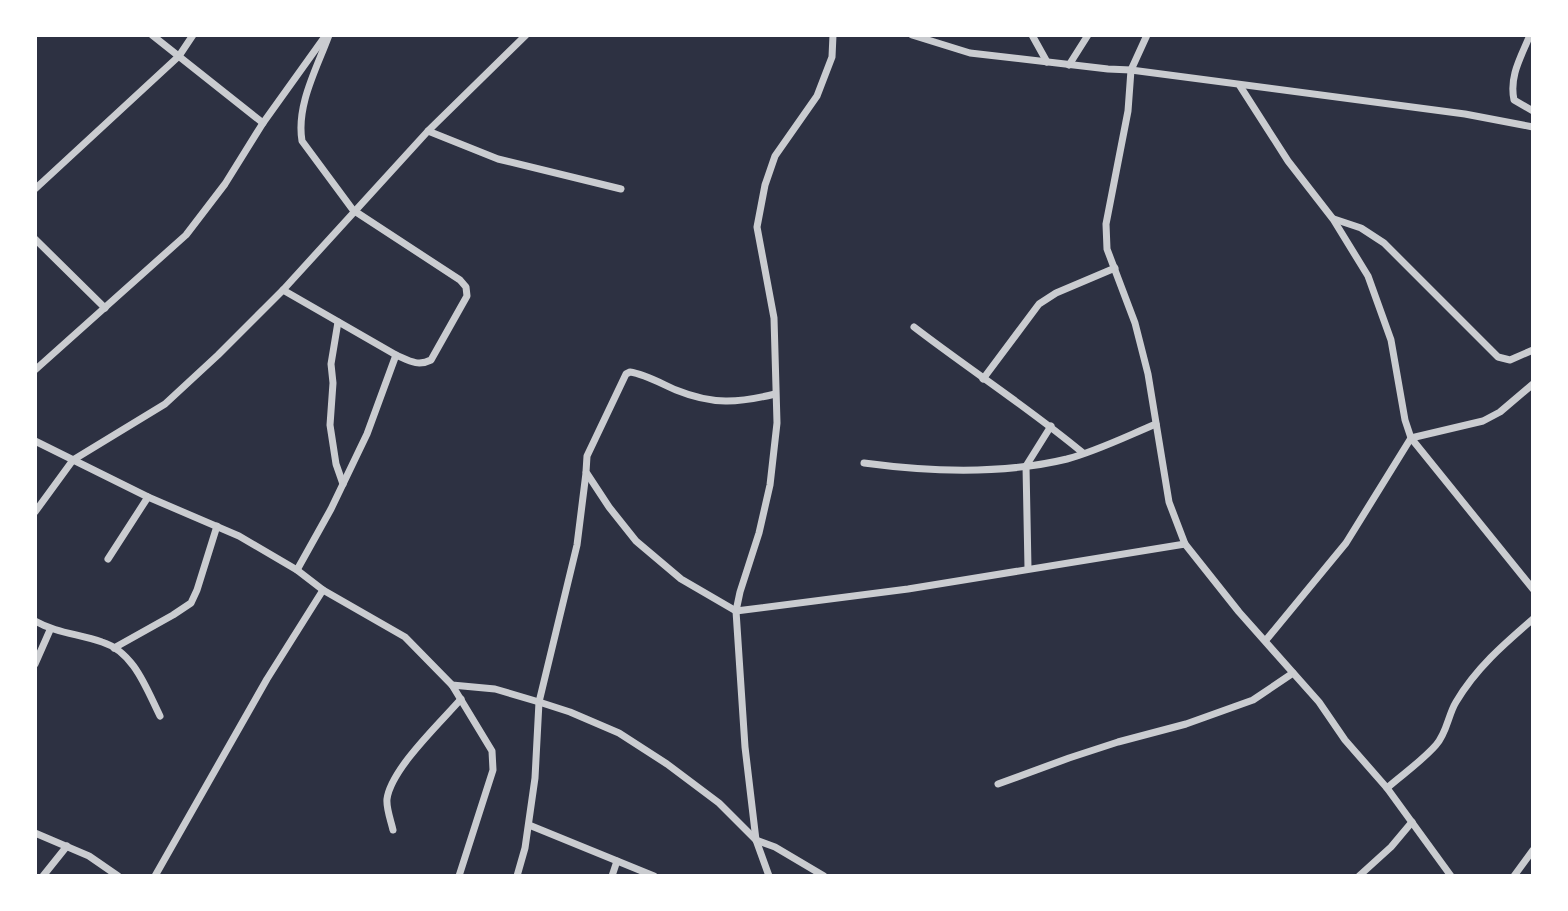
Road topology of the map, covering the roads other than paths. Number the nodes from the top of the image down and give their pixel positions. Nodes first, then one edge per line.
1 (152, 35) edge
2 (193, 35) edge
3 (327, 35) edge
4 (526, 35) edge
5 (833, 35) edge
6 (1032, 35) edge
7 (1088, 35) edge
8 (1147, 35) edge
9 (1530, 35) edge
10 (916, 36) edge
11 (179, 56) junction
12 (1047, 62) junction
13 (1069, 65) junction
14 (1131, 70) junction
15 (1240, 86) junction
16 (1533, 111) edge
17 (263, 123) junction
18 (1533, 127) edge
19 (428, 131) junction
20 (35, 189) edge
21 (621, 189) dead end
22 (353, 211) junction
23 (1333, 219) junction
24 (35, 239) edge
25 (1115, 268) junction
26 (283, 290) junction
27 (105, 308) junction
28 (338, 322) junction
29 (914, 327) dead end
30 (1533, 350) edge
31 (396, 355) junction
32 (35, 370) edge
33 (983, 379) junction
34 (1533, 384) edge
35 (775, 394) junction
36 (1156, 424) junction
37 (1051, 426) junction
38 (1411, 438) junction
39 (35, 441) edge
40 (1083, 453) junction
41 (73, 460) junction
42 (864, 463) dead end
43 (1026, 466) junction
44 (586, 472) junction
45 (343, 485) junction
46 (148, 497) junction
47 (35, 512) edge
48 (217, 526) junction
49 (1185, 544) junction
50 (108, 559) dead end
51 (1028, 568) junction
52 (297, 570) junction
53 (1533, 589) edge
54 (323, 590) junction
55 (736, 611) junction
56 (1533, 619) edge
57 (35, 621) edge
58 (50, 630) junction
59 (1266, 640) junction
60 (114, 648) junction
61 (35, 664) edge
62 (1293, 673) junction
63 (452, 685) junction
64 (461, 699) junction
65 (539, 702) junction
66 (160, 716) dead end
67 (998, 784) dead end
68 (1387, 788) junction
69 (1412, 822) junction
70 (529, 825) junction
71 (393, 830) dead end
72 (35, 834) edge
73 (756, 840) junction
74 (67, 846) junction
75 (1533, 850) edge
76 (617, 861) junction
77 (44, 876) edge
78 (118, 876) edge
79 (155, 876) edge
80 (459, 876) edge
81 (517, 876) edge
82 (612, 876) edge
83 (654, 876) edge
84 (769, 876) edge
85 (824, 876) edge
86 (1359, 876) edge
87 (1451, 876) edge
88 (1514, 876) edge

1 - 11 street
2 - 11 street
3 - 17 street
3 - 22 street
4 - 19 street
5 - 35 street
6 - 12 street
7 - 13 street
8 - 14 street
9 - 16 street
10 - 12 street
11 - 17 street
11 - 20 street
12 - 13 street
13 - 14 street
14 - 15 street
14 - 25 street
15 - 18 street
15 - 23 street
17 - 27 street
19 - 21 street
19 - 22 street
22 - 26 street
22 - 31 street
23 - 30 street
23 - 38 street
24 - 27 street
25 - 33 street
25 - 36 street
26 - 28 street
26 - 41 street
27 - 32 street
28 - 31 street
28 - 45 street
29 - 33 street
31 - 45 street
33 - 37 street
34 - 38 street
35 - 44 street
35 - 55 street
36 - 40 street
36 - 49 street
37 - 40 street
37 - 43 street
38 - 53 street
38 - 59 street
39 - 41 street
40 - 43 street
41 - 46 street
41 - 47 street
42 - 43 street
43 - 51 street
44 - 55 street
44 - 65 street
45 - 52 street
46 - 48 street
46 - 50 street
48 - 52 street
48 - 60 street
49 - 51 street
49 - 59 street
51 - 55 street
52 - 54 street
54 - 63 street
54 - 79 street
55 - 73 street
56 - 68 street
57 - 58 street
58 - 60 street
58 - 61 street
59 - 62 street
60 - 66 street
62 - 67 street
62 - 68 street
63 - 64 street
63 - 65 street
64 - 71 street
64 - 80 street
65 - 70 street
65 - 73 street
68 - 69 street
69 - 86 street
69 - 87 street
70 - 76 street
70 - 81 street
72 - 74 street
73 - 84 street
73 - 85 street
74 - 77 street
74 - 78 street
75 - 88 street
76 - 82 street
76 - 83 street

